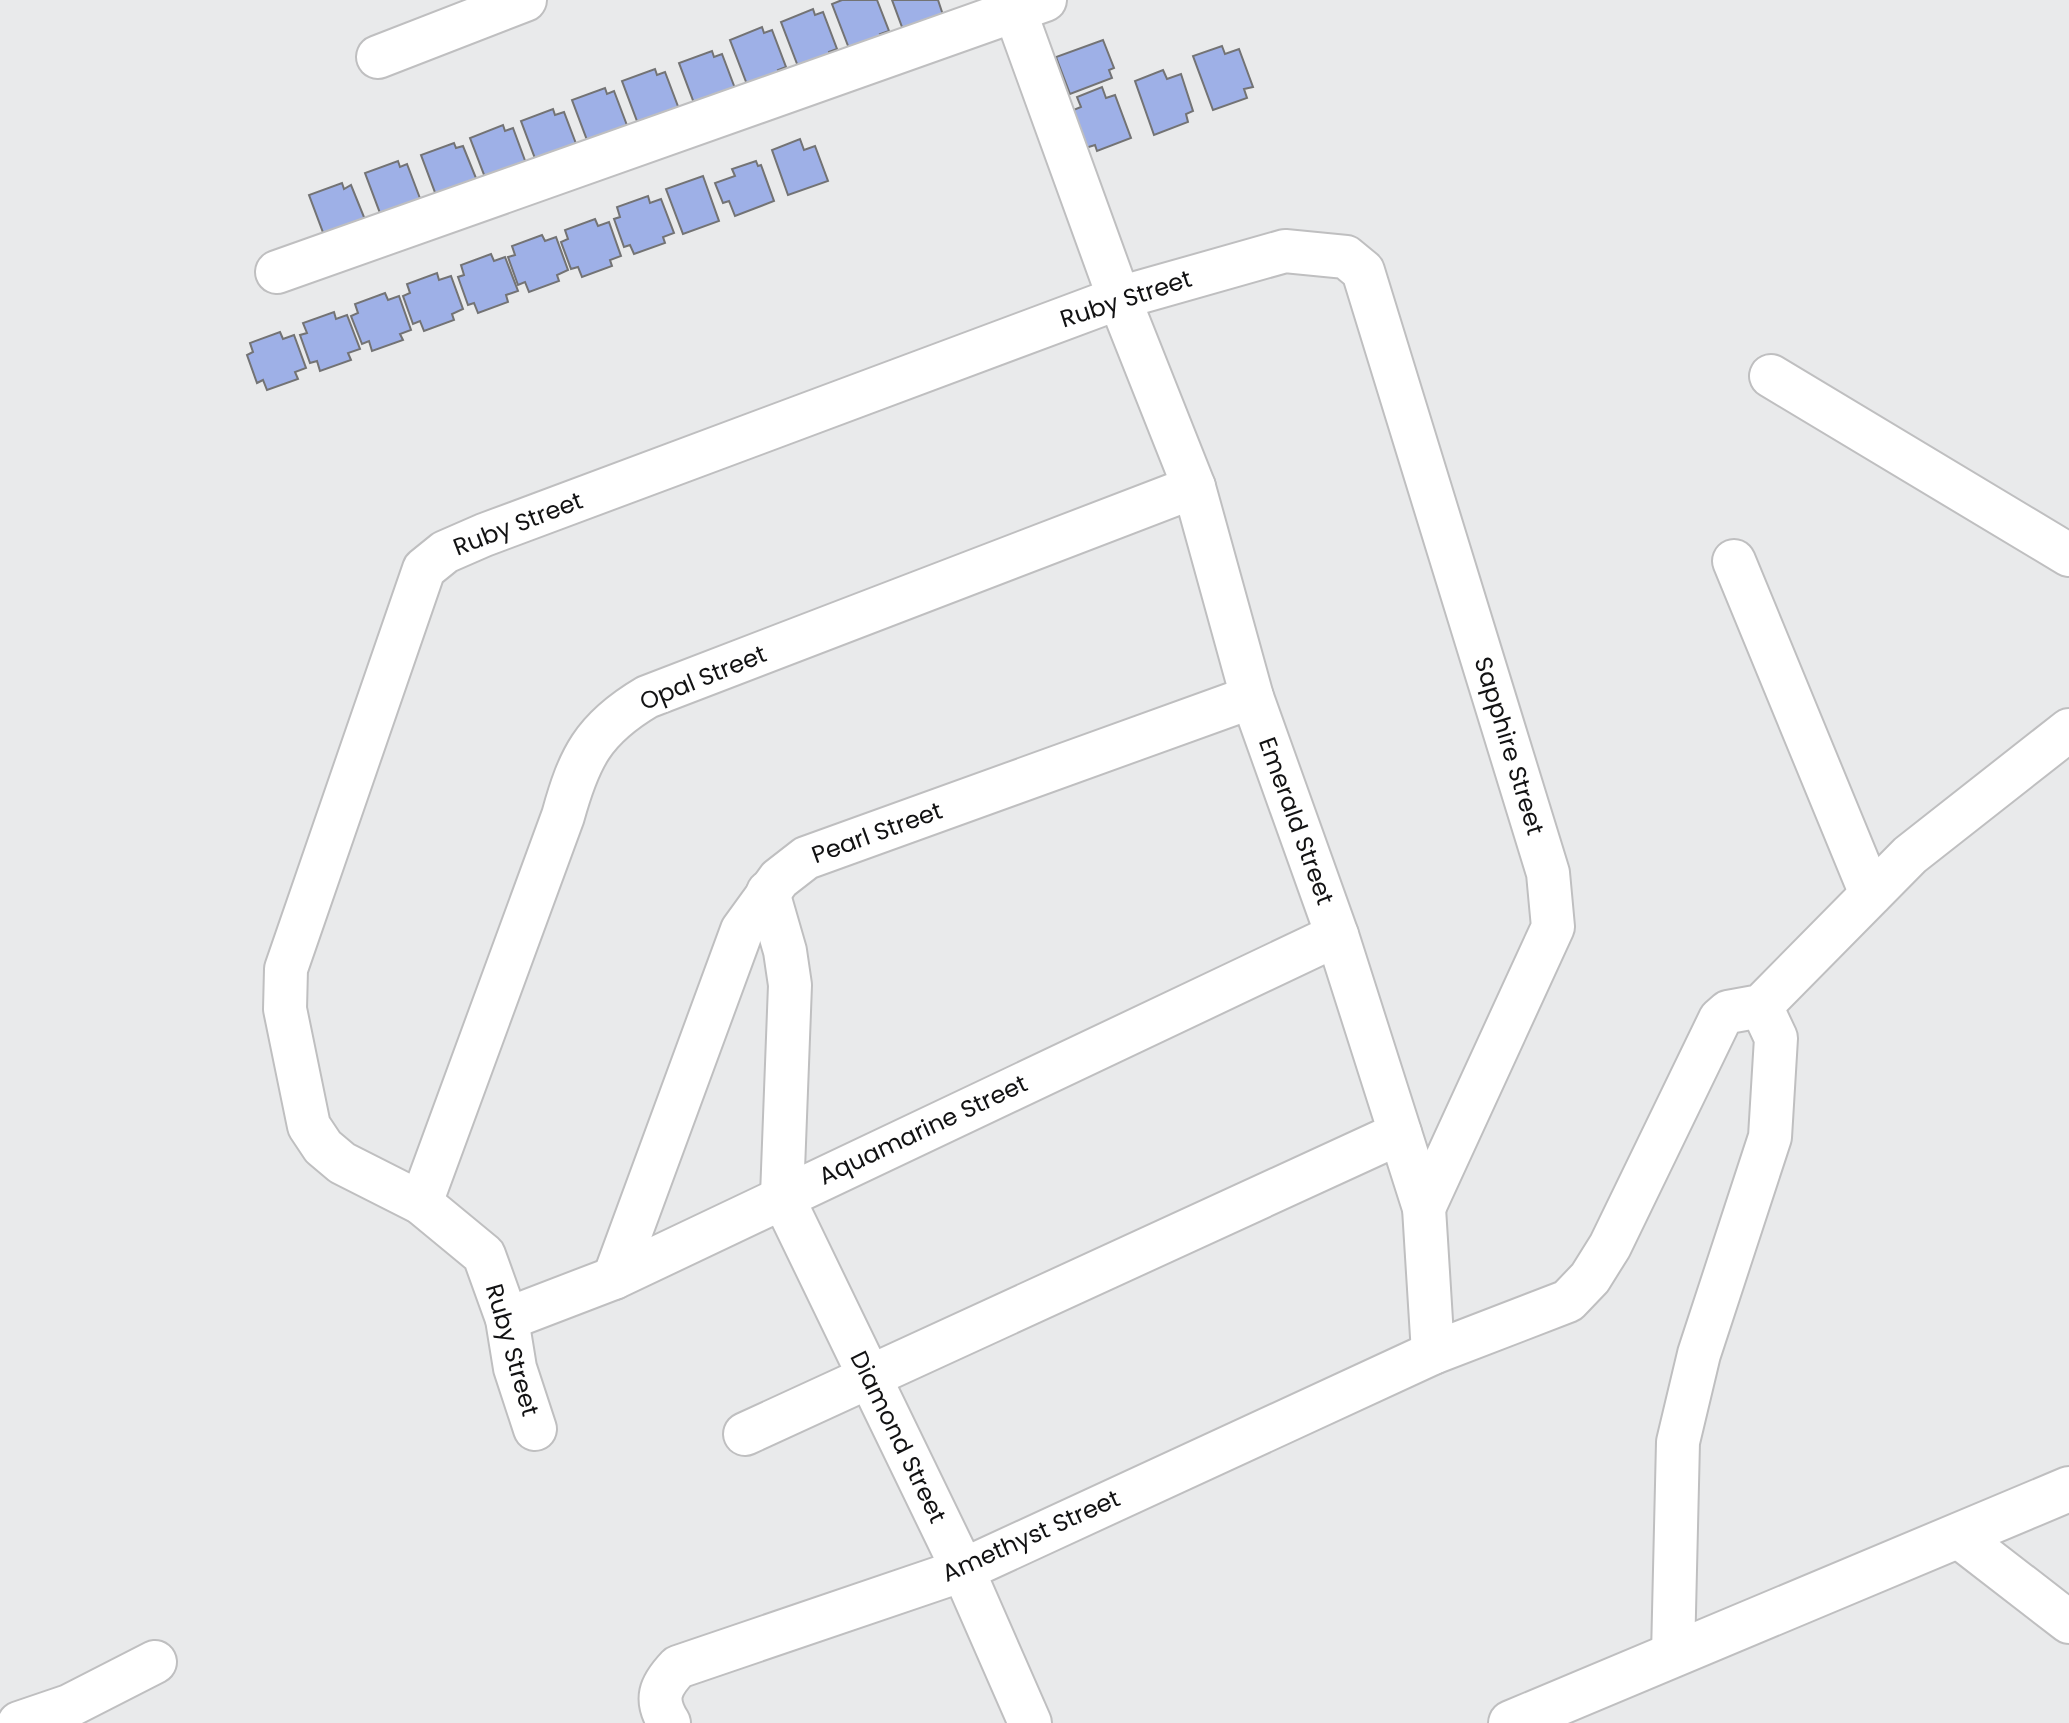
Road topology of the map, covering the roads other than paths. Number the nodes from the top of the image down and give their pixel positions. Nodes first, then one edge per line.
1 (525, 0) edge
2 (1024, 4) edge
3 (378, 57) dead end
4 (1363, 271) joint
5 (277, 272) dead end
6 (1119, 298) junction
7 (1771, 376) dead end
8 (1194, 487) junction
9 (2069, 555) edge
10 (1734, 561) dead end
11 (1252, 697) junction
12 (2069, 730) edge
13 (768, 892) junction
14 (1871, 894) junction
15 (1337, 935) junction
16 (1761, 1006) junction
17 (1400, 1133) junction
18 (782, 1196) junction
19 (421, 1203) junction
20 (1424, 1208) junction
21 (614, 1278) junction
22 (507, 1319) junction
23 (1433, 1353) junction
24 (868, 1378) junction
25 (535, 1429) dead end
26 (745, 1434) dead end
27 (2069, 1489) edge
28 (1959, 1537) junction
29 (963, 1570) junction
30 (2069, 1622) edge
31 (1673, 1655) junction
32 (155, 1662) dead end
33 (19, 1723) edge
34 (669, 1723) edge
35 (1030, 1723) edge
36 (1511, 1723) edge

1 - 3 street
2 - 5 street
2 - 6 street, Emerald Street
4 - 6 street, Ruby Street
4 - 20 street, Sapphire Street
6 - 8 street, Emerald Street
6 - 19 street, Ruby Street
7 - 9 street
8 - 11 street, Emerald Street
8 - 19 street, Opal Street
10 - 14 street
11 - 13 street, Pearl Street
11 - 15 street, Emerald Street
12 - 14 street
13 - 18 street
13 - 21 street, Pearl Street
14 - 16 street
15 - 17 street, Emerald Street
15 - 18 street, Aquamarine Street
16 - 23 street, Amethyst Street
16 - 31 street
17 - 20 street, Emerald Street
17 - 24 street
18 - 21 street, Aquamarine Street
18 - 24 street, Diamond Street
19 - 22 street, Ruby Street
20 - 23 street, Emerald Street
21 - 22 street, Aquamarine Street
22 - 25 street, Ruby Street
23 - 29 street, Amethyst Street
24 - 26 street
24 - 29 street, Diamond Street
27 - 28 main road
28 - 30 street
28 - 31 main road
29 - 34 street, Amethyst Street
29 - 35 street, Diamond Street
31 - 36 main road
32 - 33 street

